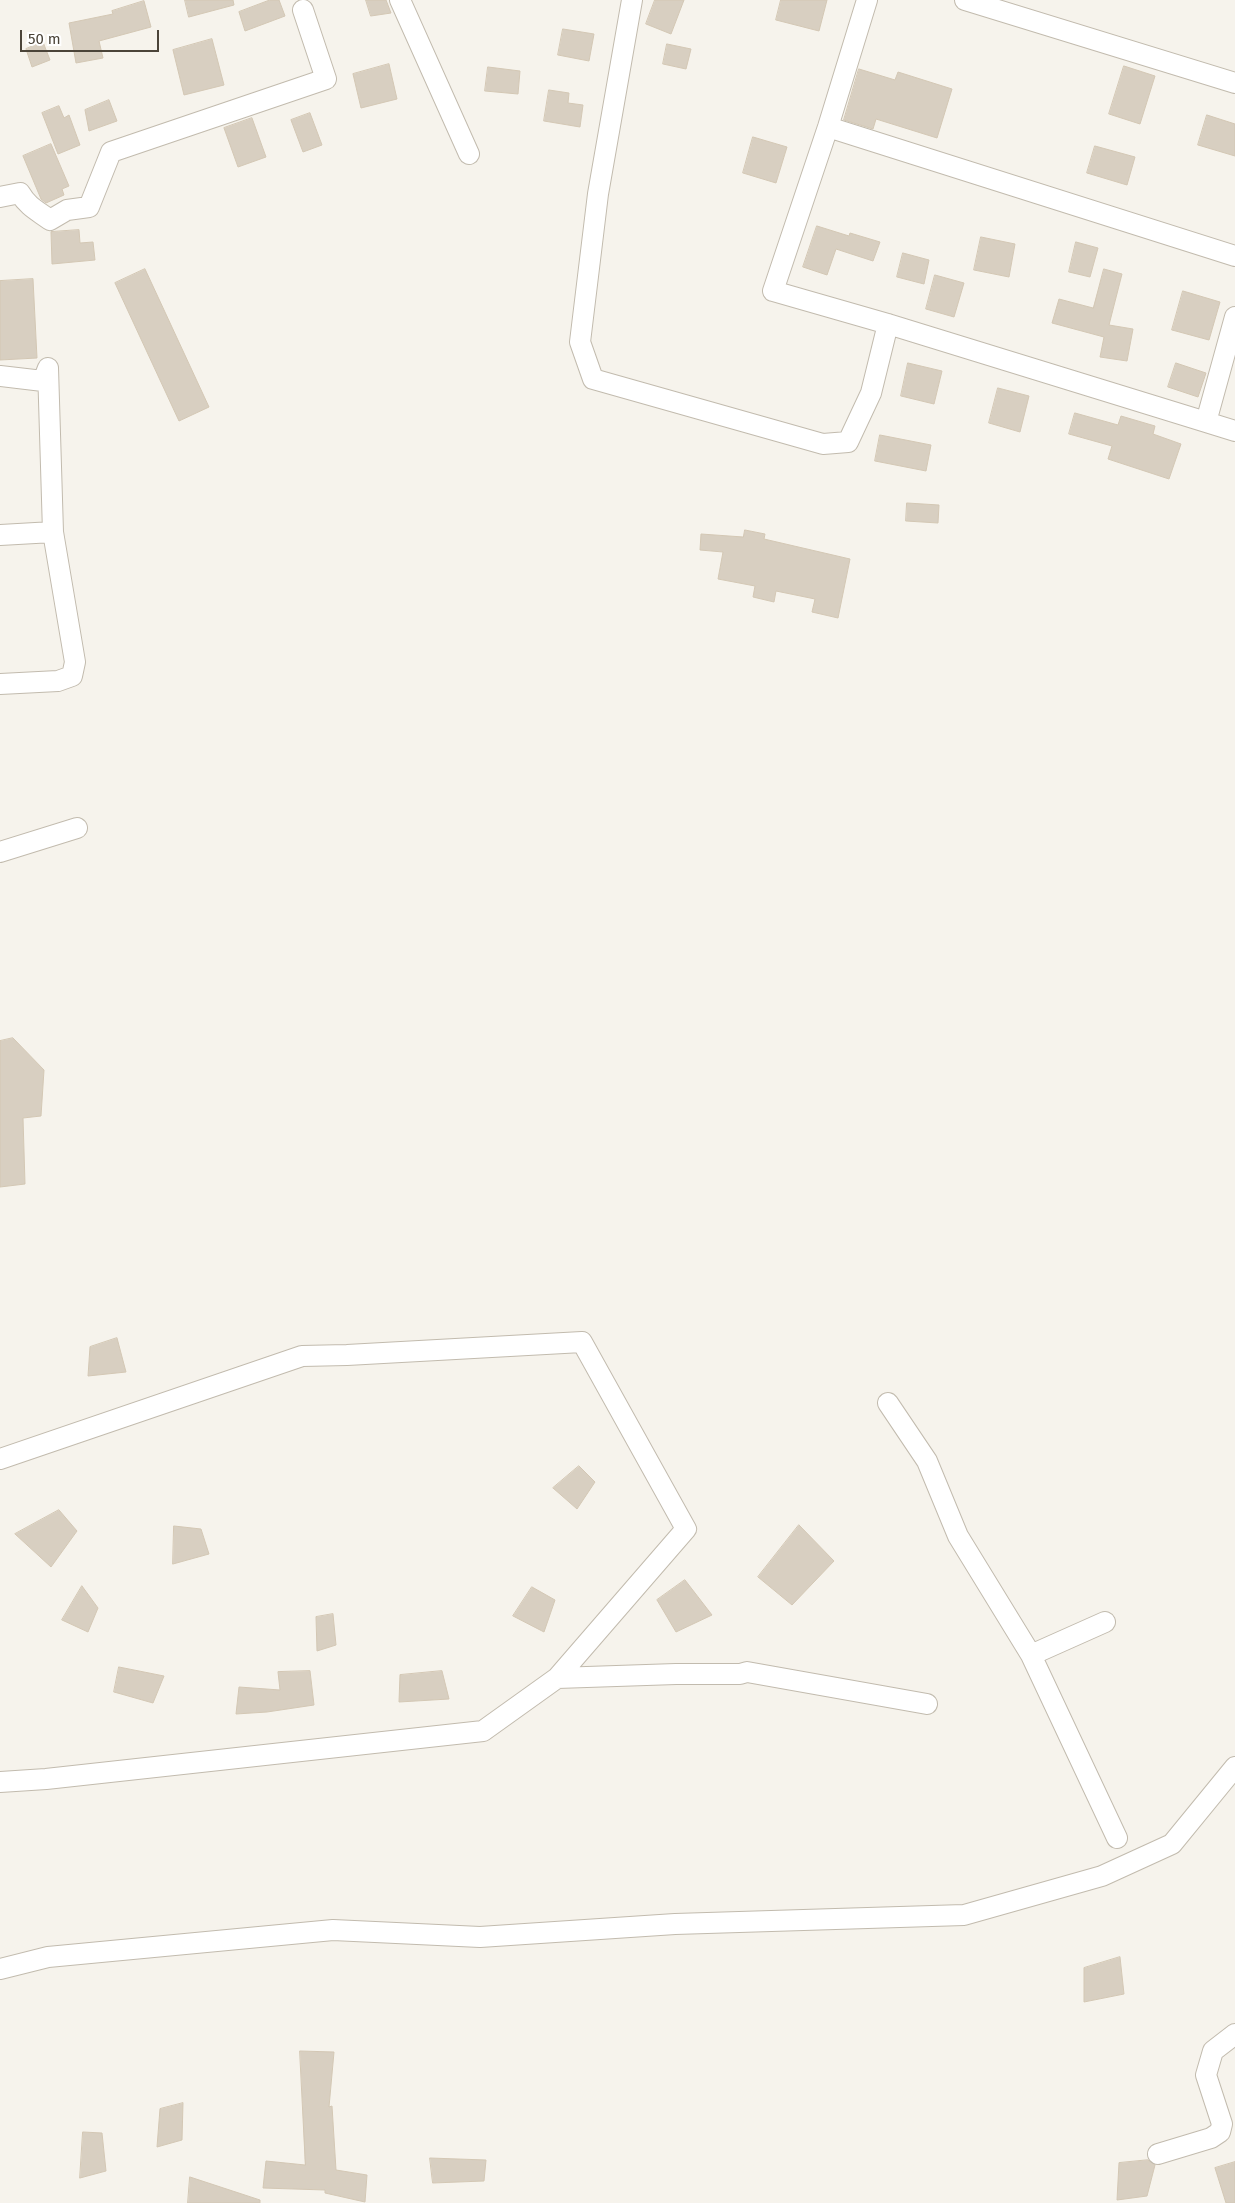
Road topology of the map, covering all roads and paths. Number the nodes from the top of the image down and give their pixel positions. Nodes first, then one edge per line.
1 (400, 0) edge
2 (632, 0) edge
3 (867, 0) edge
4 (965, 0) edge
5 (303, 10) dead end
6 (1235, 83) edge
7 (828, 127) junction
8 (469, 154) dead end
9 (0, 197) edge
10 (1235, 256) edge
11 (1235, 317) edge
12 (888, 324) junction
13 (0, 376) edge
14 (1206, 422) junction
15 (1235, 431) edge
16 (53, 532) junction
17 (0, 535) edge
18 (0, 684) edge
19 (78, 828) dead end
20 (0, 852) edge
21 (888, 1403) dead end
22 (0, 1459) edge
23 (1105, 1622) dead end
24 (1031, 1655) junction
25 (557, 1678) junction
26 (927, 1704) dead end
27 (1235, 1767) edge
28 (0, 1782) edge
29 (1117, 1838) dead end
30 (0, 1969) edge
31 (1235, 2034) edge
32 (1158, 2154) dead end

1 - 8 street
2 - 12 street
3 - 7 street
4 - 6 street
5 - 9 street
7 - 10 street
7 - 12 street
11 - 14 street
12 - 14 street
13 - 16 street
14 - 15 street
16 - 17 street
16 - 18 street
19 - 20 street
21 - 24 street
22 - 25 street
23 - 24 street
24 - 29 street
25 - 26 street
25 - 28 street
27 - 30 street
31 - 32 street

